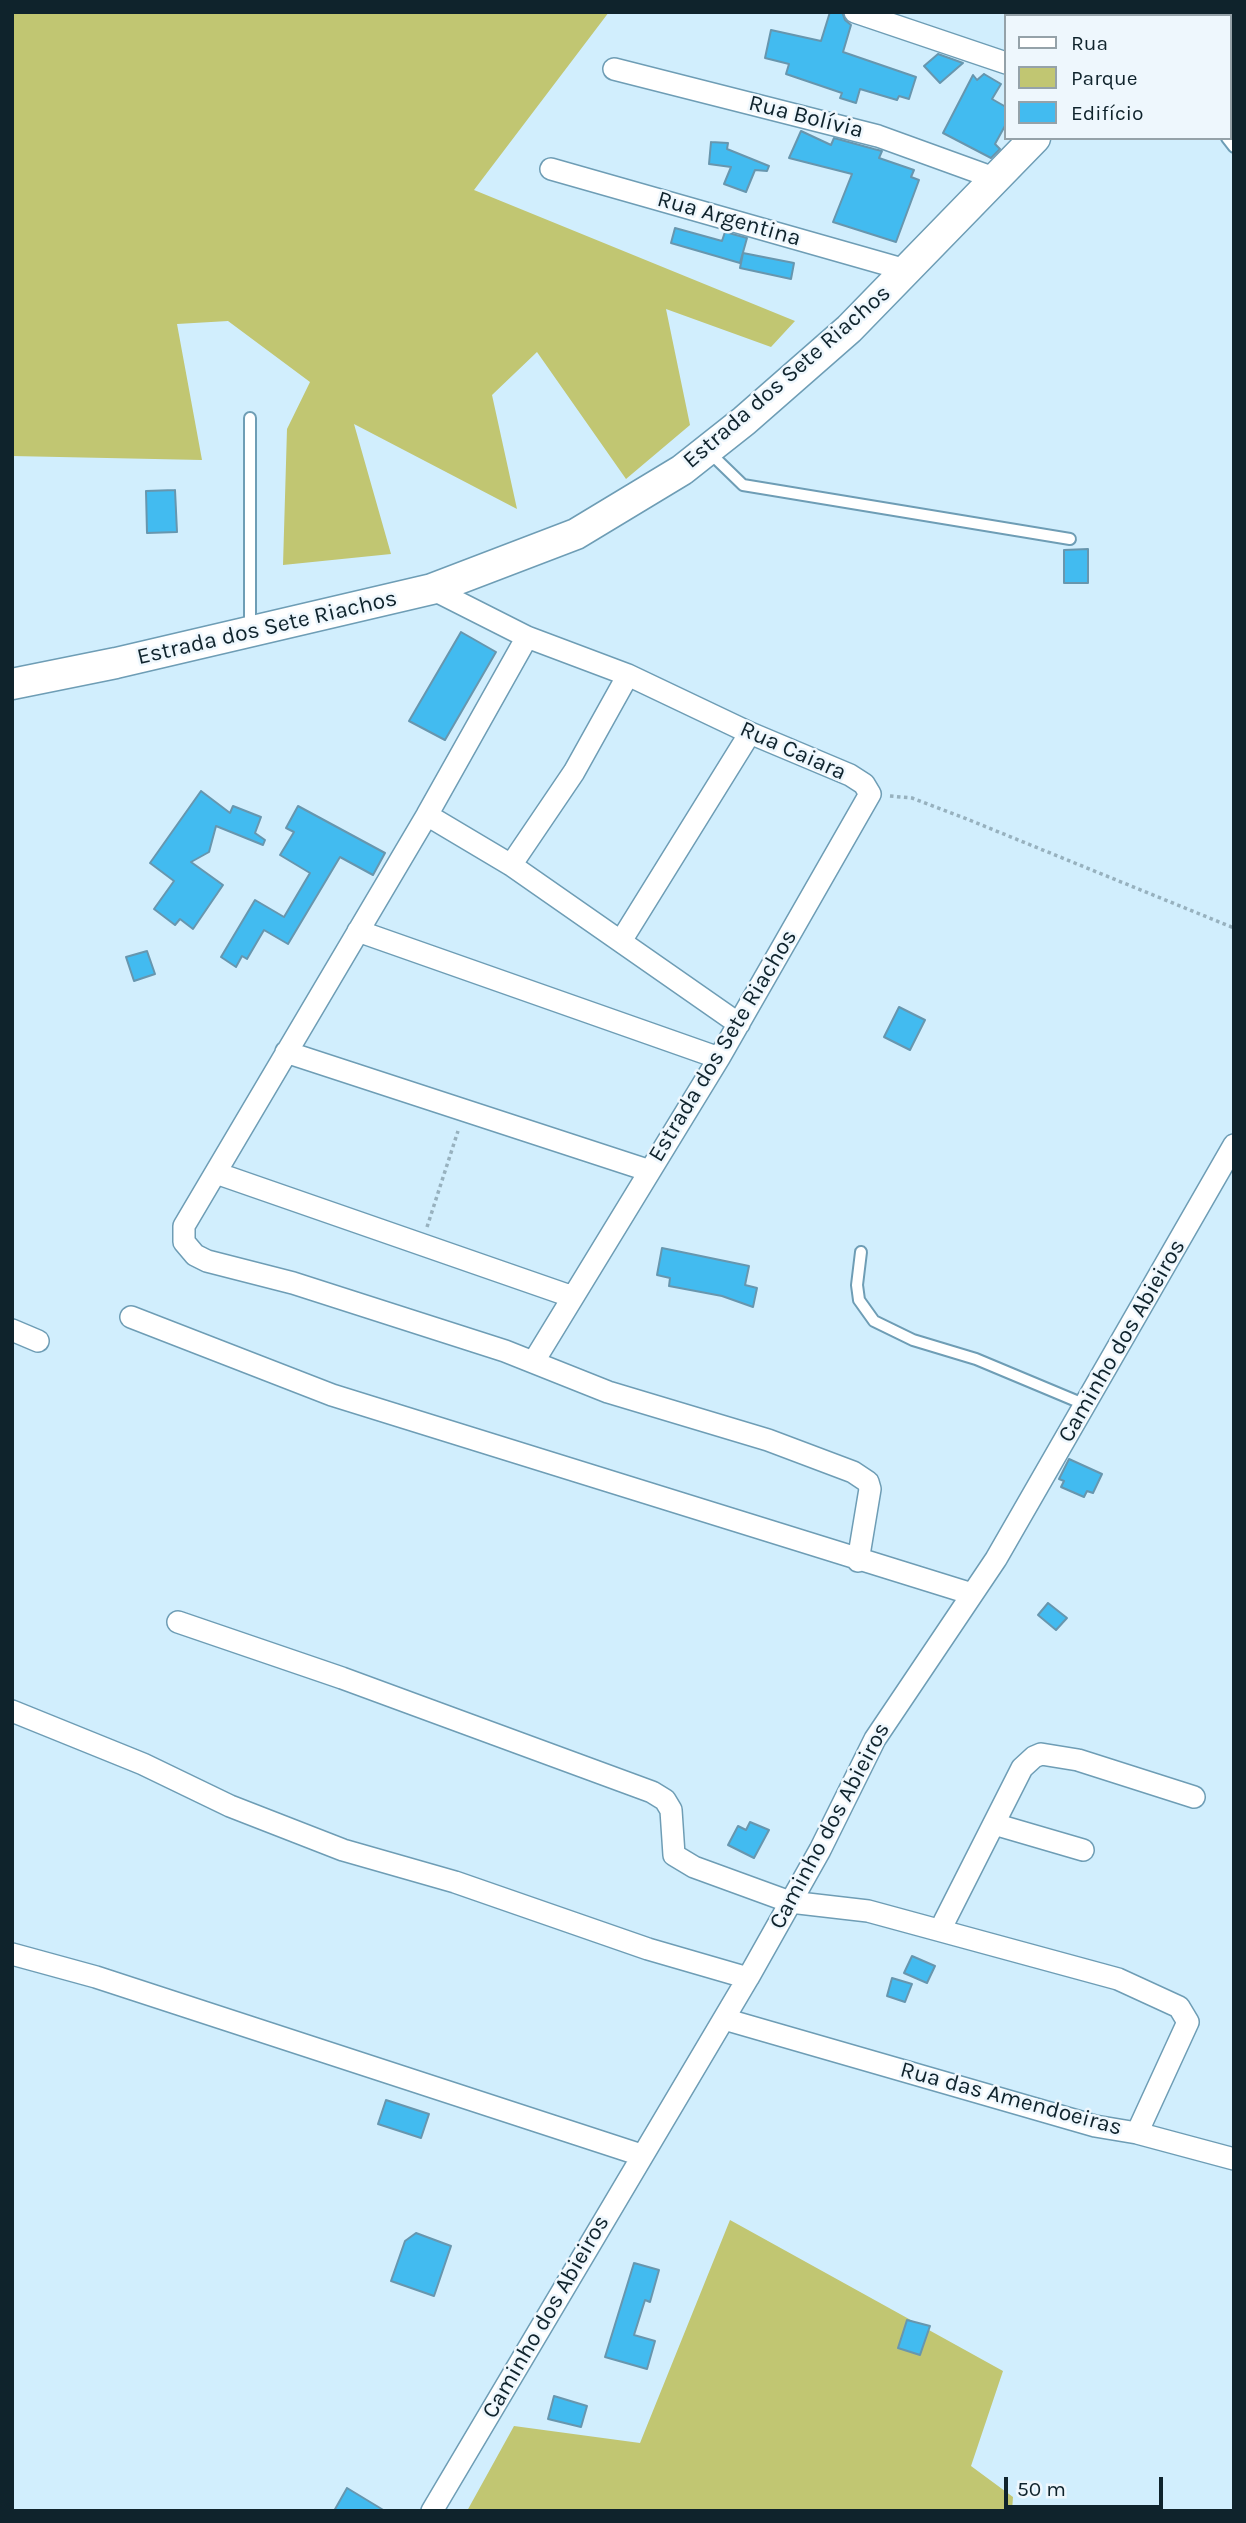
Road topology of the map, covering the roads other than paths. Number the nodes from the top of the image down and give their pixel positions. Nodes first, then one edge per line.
1 (855, 12) edge
2 (1004, 62) edge
3 (614, 69) dead end
4 (1033, 140) edge
5 (551, 169) dead end
6 (994, 178) junction
7 (906, 270) junction
8 (250, 418) dead end
9 (707, 450) junction
10 (1070, 539) dead end
11 (432, 589) junction
12 (250, 631) junction
13 (527, 636) junction
14 (628, 675) junction
15 (12, 684) edge
16 (750, 733) junction
17 (870, 794) joint
18 (427, 815) junction
19 (511, 865) junction
20 (358, 931) junction
21 (621, 942) junction
22 (739, 1024) junction
23 (286, 1052) junction
24 (719, 1058) junction
25 (1234, 1145) edge
26 (650, 1171) junction
27 (216, 1173) junction
28 (861, 1252) dead end
29 (573, 1297) junction
30 (131, 1317) dead end
31 (12, 1330) edge
32 (38, 1340) dead end
33 (534, 1361) junction
34 (1086, 1405) junction
35 (858, 1561) junction
36 (972, 1594) junction
37 (178, 1622) dead end
38 (12, 1711) edge
39 (1194, 1797) dead end
40 (994, 1824) junction
41 (1083, 1850) dead end
42 (790, 1902) junction
43 (941, 1928) junction
44 (12, 1954) edge
45 (748, 1978) junction
46 (724, 2019) junction
47 (1137, 2133) junction
48 (641, 2155) junction
49 (1234, 2159) edge
50 (432, 2511) edge

1 - 2 street
3 - 6 street, Rua Bolívia
4 - 6 street, Estrada dos Sete Riachos
5 - 7 street, Rua Argentina
6 - 7 street, Estrada dos Sete Riachos
7 - 9 street, Estrada dos Sete Riachos
8 - 12 lane
9 - 10 lane
9 - 11 street, Estrada dos Sete Riachos
11 - 12 street, Estrada dos Sete Riachos
11 - 13 street, Rua Caiara
12 - 15 street, Estrada dos Sete Riachos
13 - 14 street, Rua Caiara
13 - 18 street
14 - 16 street, Rua Caiara
14 - 19 street
16 - 17 street, Rua Caiara
16 - 21 street
17 - 22 street, Estrada dos Sete Riachos
18 - 19 street
18 - 20 street
19 - 21 street
20 - 23 street
20 - 24 street
21 - 22 street
22 - 24 street, Estrada dos Sete Riachos
23 - 26 street
23 - 27 street
24 - 26 street, Estrada dos Sete Riachos
25 - 34 street, Caminho dos Abieiros
26 - 29 street, Estrada dos Sete Riachos
27 - 29 street
27 - 33 street
28 - 34 lane
29 - 33 street, Estrada dos Sete Riachos
30 - 35 street
31 - 32 street
33 - 35 street
34 - 36 street, Caminho dos Abieiros
35 - 36 street
36 - 42 street, Caminho dos Abieiros
37 - 42 street, Rua das Amendoeiras
38 - 45 street
39 - 40 street
40 - 41 street
40 - 43 street
42 - 43 street, Rua das Amendoeiras
42 - 45 street, Caminho dos Abieiros
43 - 47 street, Rua das Amendoeiras
44 - 48 street
45 - 46 street, Caminho dos Abieiros
46 - 47 street, Rua das Amendoeiras
46 - 48 street, Caminho dos Abieiros
47 - 49 street
48 - 50 street, Caminho dos Abieiros

